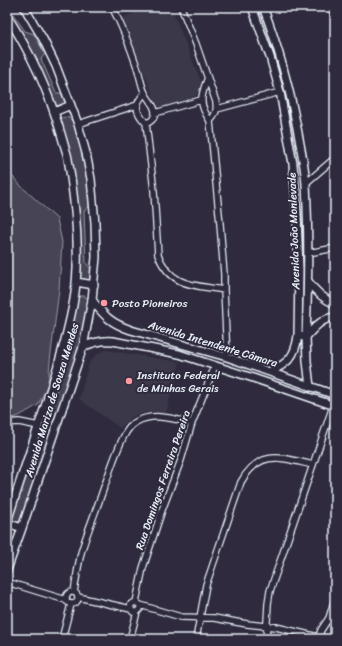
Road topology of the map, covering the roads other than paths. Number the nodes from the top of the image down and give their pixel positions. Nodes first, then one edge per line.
1 (24, 7) edge
2 (112, 7) edge
3 (181, 7) edge
4 (252, 7) edge
5 (263, 7) edge
6 (331, 7) edge
7 (7, 16) edge
8 (335, 18) edge
9 (280, 55) junction
10 (270, 57) junction
11 (208, 80) junction
12 (280, 92) junction
13 (145, 93) junction
14 (201, 100) junction
15 (71, 105) junction
16 (137, 105) junction
17 (217, 109) junction
18 (54, 112) junction
19 (155, 113) junction
20 (210, 121) junction
21 (146, 122) junction
22 (78, 124) junction
23 (335, 158) edge
24 (306, 183) junction
25 (297, 214) junction
26 (307, 215) junction
27 (335, 248) edge
28 (308, 253) junction
29 (308, 281) junction
30 (76, 282) junction
31 (94, 285) junction
32 (224, 290) junction
33 (92, 300) junction
34 (335, 304) edge
35 (335, 317) edge
36 (302, 337) junction
37 (182, 345) junction
38 (83, 347) junction
39 (179, 354) junction
40 (228, 357) junction
41 (215, 366) junction
42 (254, 366) junction
43 (270, 372) junction
44 (250, 377) junction
45 (310, 387) junction
46 (335, 395) edge
47 (334, 406) edge
48 (7, 423) edge
49 (192, 424) junction
50 (39, 426) junction
51 (313, 465) junction
52 (7, 522) edge
53 (22, 528) junction
54 (7, 570) edge
55 (7, 582) edge
56 (76, 594) junction
57 (335, 599) edge
58 (66, 600) junction
59 (71, 604) junction
60 (138, 604) junction
61 (131, 609) junction
62 (137, 612) junction
63 (200, 617) junction
64 (329, 618) junction
65 (267, 626) junction
66 (335, 626) edge
67 (318, 638) edge
68 (62, 639) edge
69 (130, 639) edge
70 (196, 639) edge
71 (266, 639) edge

1 - 15 main road, Avenida Mariza de Souza Mendes
2 - 13 street
3 - 11 street
4 - 10 main road, Avenida João Monlevade
5 - 9 main road, Avenida João Monlevade
6 - 8 street
7 - 18 main road, Avenida Mariza de Souza Mendes
9 - 10 main road
9 - 24 main road, Avenida João Monlevade
10 - 12 main road, Avenida João Monlevade
11 - 14 street
11 - 17 street
12 - 17 street
12 - 25 main road, Avenida João Monlevade
13 - 16 street
13 - 19 street
14 - 19 street
14 - 20 street
15 - 18 main road
15 - 22 main road, Avenida Mariza de Souza Mendes
16 - 21 street
16 - 22 street
17 - 20 street
18 - 30 main road, Avenida Mariza de Souza Mendes
19 - 21 street
20 - 32 street
21 - 32 street
22 - 31 main road, Avenida Mariza de Souza Mendes
23 - 24 street
24 - 26 main road, Avenida João Monlevade
25 - 26 main road
25 - 36 main road, Avenida João Monlevade
26 - 28 main road, Avenida João Monlevade
27 - 28 street
28 - 29 main road, Avenida João Monlevade
29 - 34 main road
29 - 36 main road, Avenida João Monlevade
30 - 31 main road
30 - 50 main road, Avenida Mariza de Souza Mendes
31 - 33 main road, Avenida Mariza de Souza Mendes
32 - 40 street
33 - 37 main road, Avenida Intendente Câmara
33 - 38 main road, Avenida Mariza de Souza Mendes
35 - 36 main road
36 - 43 main road, Avenida João Monlevade
36 - 45 main road, Avenida João Monlevade
37 - 39 main road
37 - 40 main road, Avenida Intendente Câmara
38 - 39 main road, Avenida Intendente Câmara
38 - 53 main road, Avenida Mariza de Souza Mendes
39 - 41 main road, Avenida Intendente Câmara
40 - 42 main road, Avenida Intendente Câmara
41 - 44 main road, Avenida Intendente Câmara
41 - 49 street, Rua Domingos Ferreira Pereira
42 - 43 main road, Avenida Intendente Câmara
42 - 44 main road
43 - 45 main road, Avenida Intendente Câmara
44 - 47 main road, Avenida Intendente Câmara
45 - 46 main road, Avenida Intendente Câmara
47 - 51 street
48 - 50 street
49 - 56 street
49 - 60 street, Rua Domingos Ferreira Pereira
50 - 52 main road, Avenida Mariza de Souza Mendes
51 - 63 street
51 - 65 street
52 - 53 main road
53 - 54 main road, Avenida Mariza de Souza Mendes
55 - 58 street
56 - 58 street
56 - 59 street
56 - 61 street
57 - 64 street
58 - 59 street
59 - 68 street
60 - 61 street
60 - 62 street
60 - 63 street
61 - 62 street
62 - 69 street
63 - 65 street
63 - 70 street
64 - 66 street
64 - 67 street
65 - 67 street
65 - 71 street

